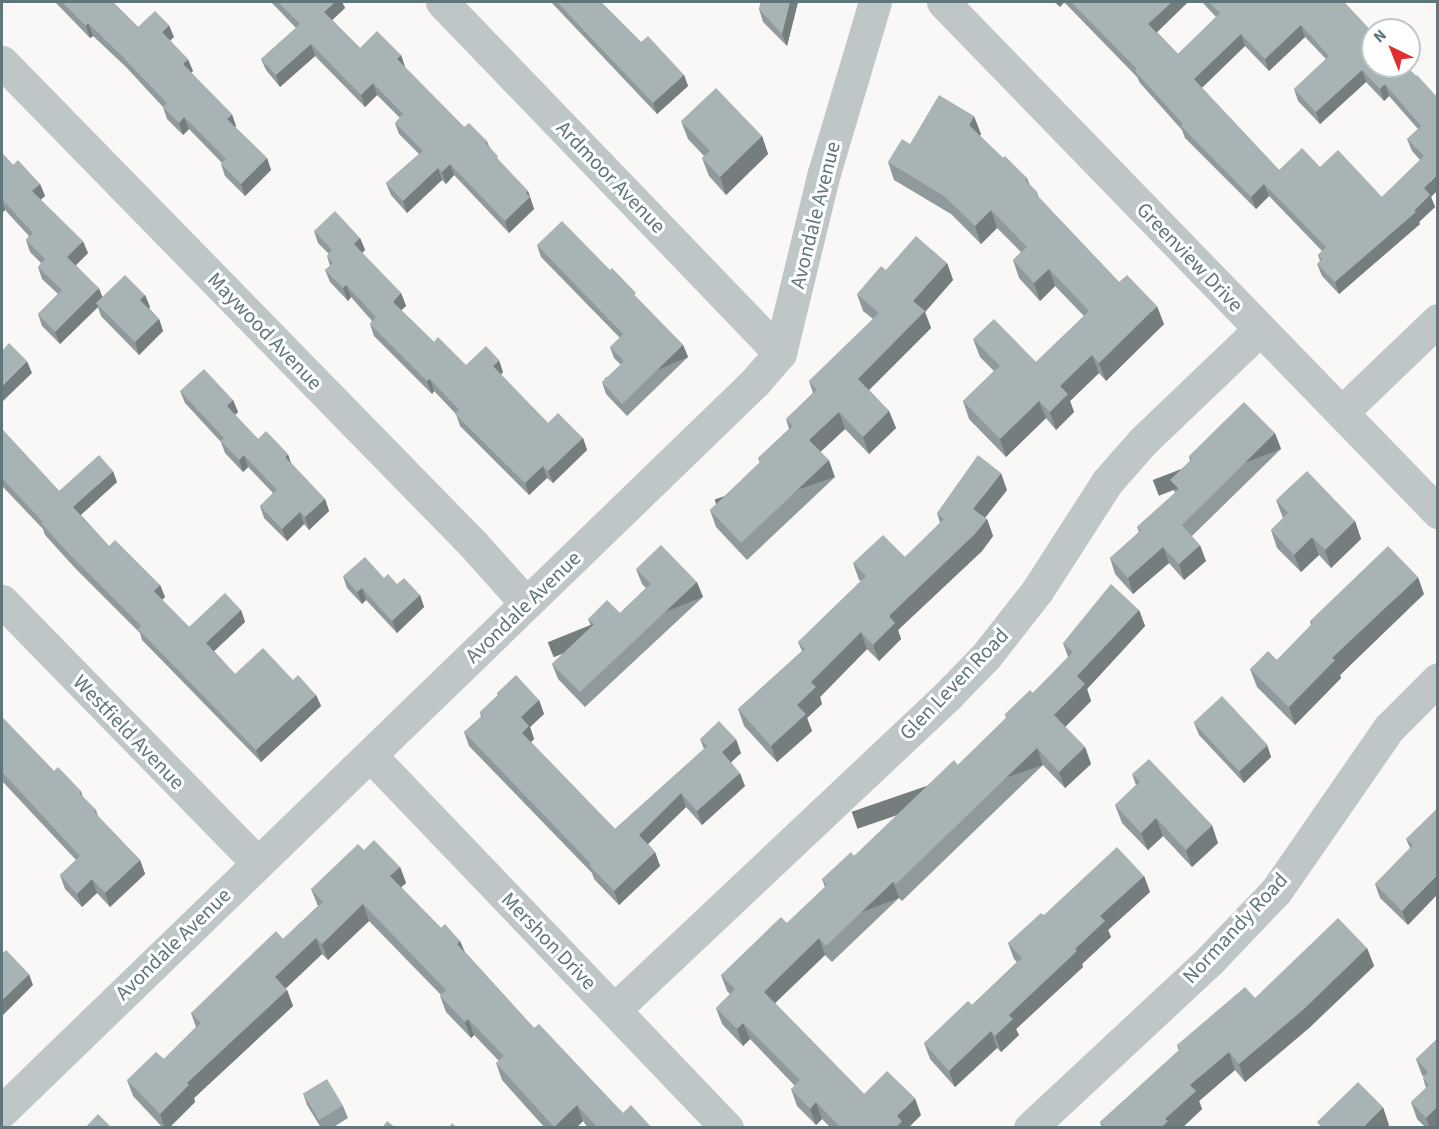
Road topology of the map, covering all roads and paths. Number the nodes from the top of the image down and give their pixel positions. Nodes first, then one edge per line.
1 (442, 2) edge
2 (875, 2) edge
3 (943, 2) edge
4 (2, 62) edge
5 (1437, 320) edge
6 (1259, 330) junction
7 (780, 353) junction
8 (1342, 412) junction
9 (1437, 512) edge
10 (2, 601) edge
11 (526, 603) junction
12 (1437, 679) edge
13 (371, 756) junction
14 (257, 862) junction
15 (615, 1009) junction
16 (2, 1111) edge
17 (727, 1128) edge
18 (1030, 1128) edge

1 - 7 street, Ardmoor Avenue
2 - 7 street, Avondale Avenue
3 - 6 street, Greenview Drive
4 - 11 street, Maywood Avenue
5 - 8 street
6 - 8 street, Greenview Drive
6 - 15 street, Glen Leven Road
7 - 11 street, Avondale Avenue
8 - 9 street, Greenview Drive
10 - 14 street, Westfield Avenue
11 - 13 street, Avondale Avenue
12 - 18 street, Normandy Road
13 - 14 street, Avondale Avenue
13 - 15 street, Mershon Drive
14 - 16 street, Avondale Avenue
15 - 17 street, Mershon Drive

